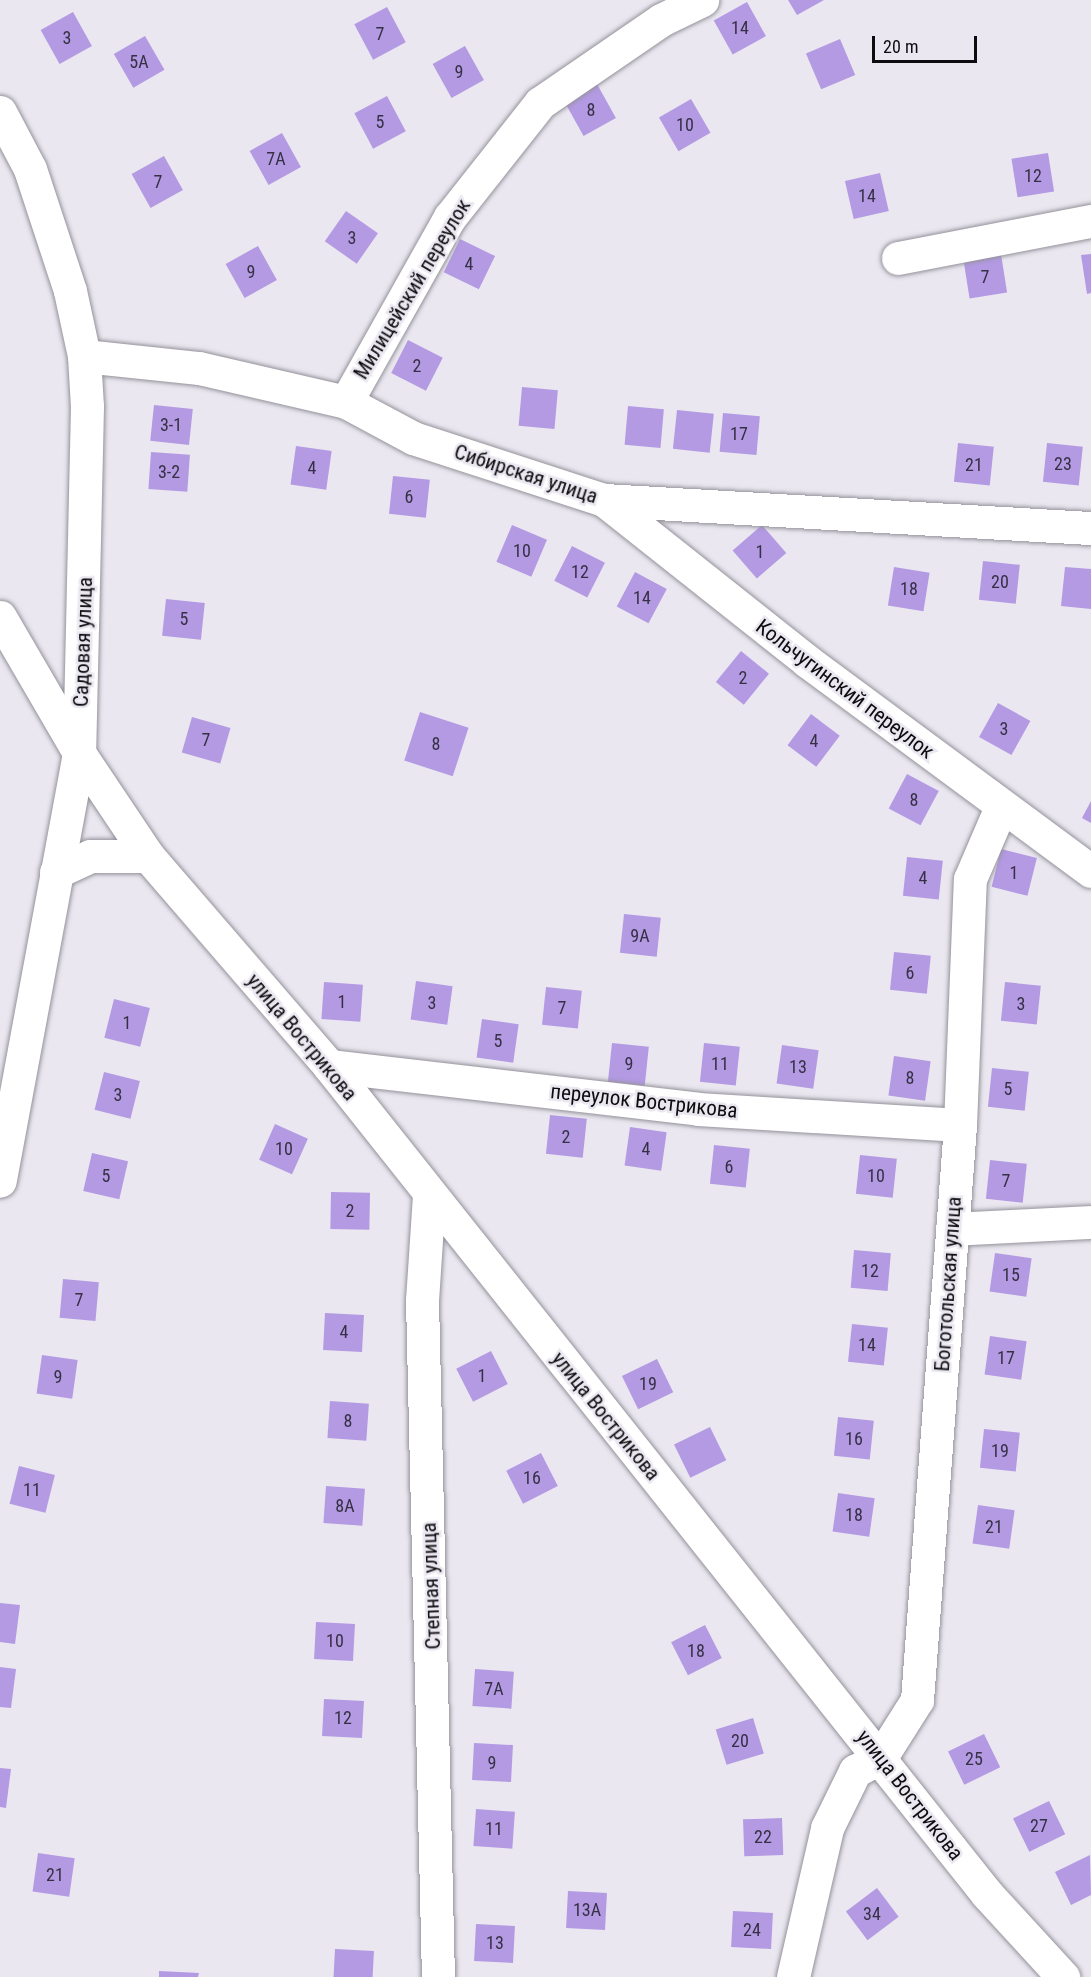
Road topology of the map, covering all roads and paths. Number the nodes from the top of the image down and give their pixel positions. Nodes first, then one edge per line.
1 (702, 0) edge
2 (0, 112) edge
3 (1091, 221) edge
4 (897, 258) dead end
5 (84, 356) junction
6 (346, 402) junction
7 (604, 500) junction
8 (1091, 528) edge
9 (0, 617) edge
10 (79, 753) junction
11 (1001, 807) junction
12 (148, 856) junction
13 (1091, 871) edge
14 (56, 872) junction
15 (329, 1066) junction
16 (960, 1125) junction
17 (0, 1181) edge
18 (429, 1195) junction
19 (1091, 1222) edge
20 (952, 1230) junction
21 (881, 1757) junction
22 (438, 1977) edge
23 (793, 1977) edge
24 (1063, 1977) edge

1 - 6 street, Милицейский переулок
2 - 5 street, Садовая улица
3 - 4 street
5 - 6 street, Сибирская улица
5 - 10 street, Садовая улица
6 - 7 street, Сибирская улица
7 - 8 street, Сибирская улица
7 - 11 street, Кольчугинский переулок
9 - 10 street, улица Вострикова
10 - 12 street, улица Вострикова
10 - 14 street, Садовая улица
11 - 13 street, Кольчугинский переулок
11 - 16 street, Боготольская улица
12 - 14 street
12 - 15 street, улица Вострикова
14 - 17 street, Садовая улица
15 - 16 street, переулок Вострикова
15 - 18 street, улица Вострикова
16 - 20 street, Боготольская улица
18 - 21 street, улица Вострикова
18 - 22 street, Степная улица
19 - 20 street
20 - 21 street, Боготольская улица
21 - 23 street
21 - 24 street, улица Вострикова

